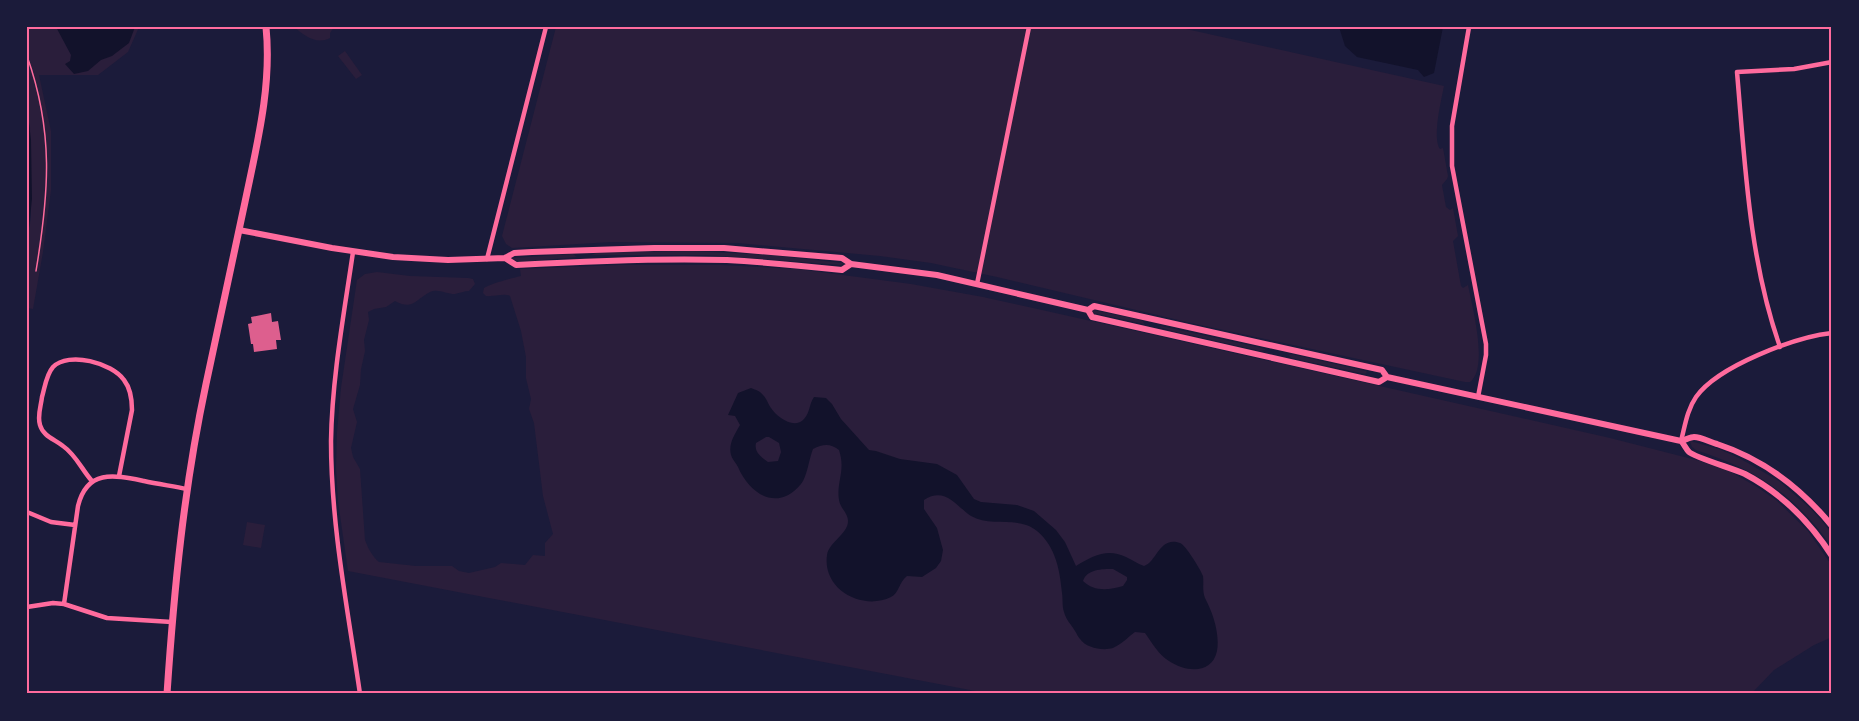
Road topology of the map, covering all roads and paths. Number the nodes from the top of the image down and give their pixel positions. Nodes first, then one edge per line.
1 (266, 27) edge
2 (546, 27) edge
3 (1029, 27) edge
4 (1469, 27) edge
5 (27, 56) edge
6 (1832, 62) edge
7 (239, 230) junction
8 (353, 252) junction
9 (505, 258) junction
10 (487, 259) junction
11 (851, 264) junction
12 (36, 271) dead end
13 (977, 284) junction
14 (1088, 310) junction
15 (1832, 333) edge
16 (1780, 347) junction
17 (1387, 377) junction
18 (1478, 397) junction
19 (1681, 441) junction
20 (119, 476) junction
21 (92, 482) junction
22 (187, 489) junction
23 (27, 513) edge
24 (75, 525) junction
25 (1832, 526) edge
26 (1832, 556) edge
27 (64, 604) junction
28 (27, 607) edge
29 (172, 622) junction
30 (167, 694) edge
31 (360, 694) edge

1 - 7 main road
2 - 10 street
3 - 13 street
4 - 18 street
5 - 12 path
6 - 16 street
7 - 8 street
7 - 22 main road
8 - 10 street
8 - 31 street
9 - 10 street
9 - 11 street
9 - 11 street
11 - 13 street
13 - 14 street
14 - 17 street
14 - 17 street
15 - 16 street
16 - 19 street
17 - 18 street
18 - 19 street
19 - 25 street
19 - 26 street
20 - 21 street
20 - 21 street
20 - 22 street
21 - 24 street
22 - 29 main road
23 - 24 street
24 - 27 street
27 - 28 street
27 - 29 street
29 - 30 main road

